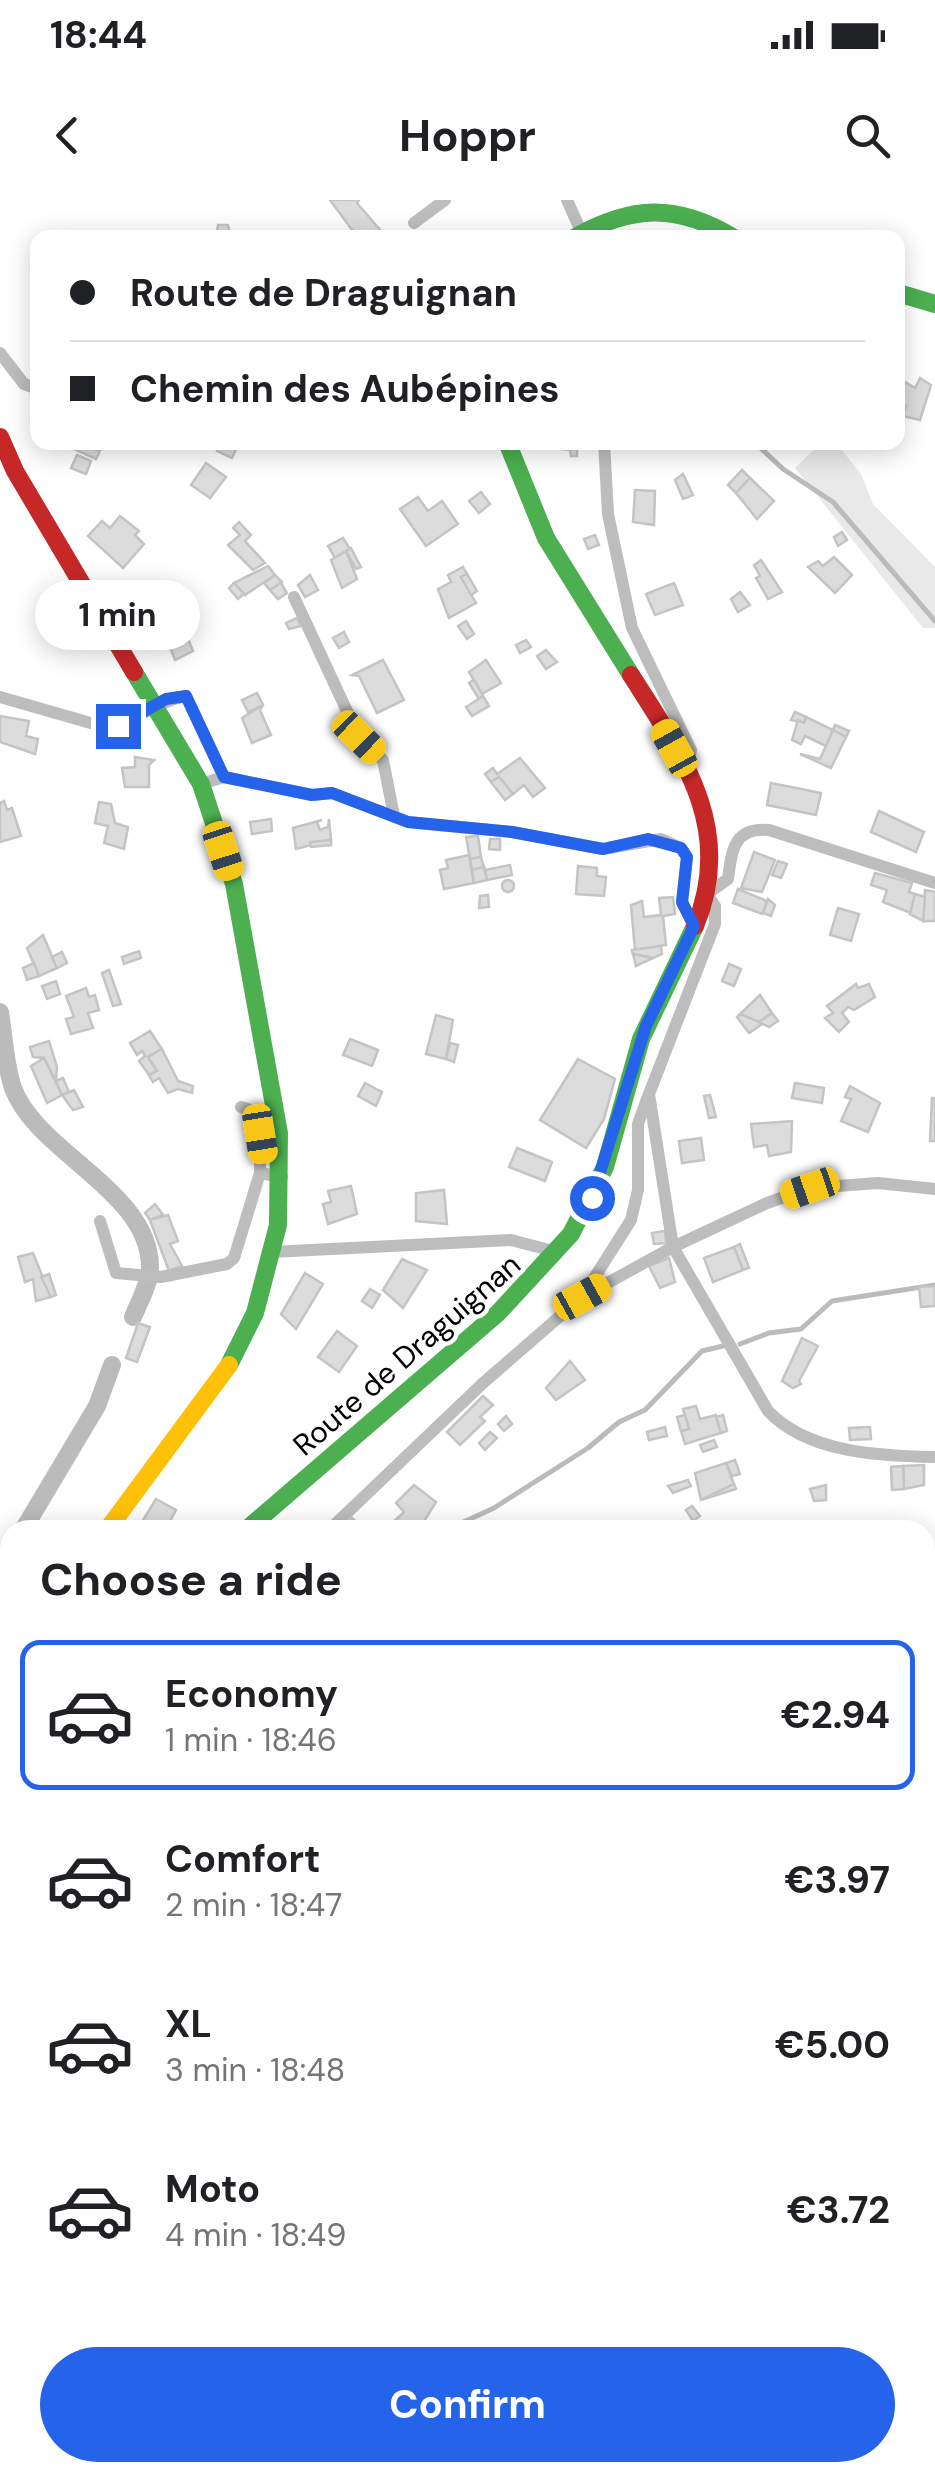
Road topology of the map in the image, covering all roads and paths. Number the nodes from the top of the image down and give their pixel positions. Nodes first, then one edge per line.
1 (445, 200) edge
2 (567, 200) edge
3 (641, 204) edge
4 (414, 224) dead end
5 (584, 230) edge
6 (589, 230) edge
7 (723, 230) edge
8 (905, 295) edge
9 (935, 304) edge
10 (0, 353) edge
11 (30, 386) edge
12 (0, 437) edge
13 (510, 450) edge
14 (604, 450) edge
15 (294, 597) dead end
16 (0, 697) edge
17 (687, 770) junction
18 (224, 777) junction
19 (201, 784) junction
20 (394, 816) junction
21 (935, 883) edge
22 (707, 894) junction
23 (694, 926) junction
24 (650, 1094) junction
25 (241, 1107) dead end
26 (260, 1173) junction
27 (282, 1177) junction
28 (935, 1189) edge
29 (100, 1221) dead end
30 (672, 1247) junction
31 (272, 1252) junction
32 (558, 1252) junction
33 (582, 1297) junction
34 (935, 1457) edge
35 (114, 1520) edge
36 (258, 1520) edge
37 (339, 1520) edge

1 - 4 street
2 - 5 street
3 - 6 main road
3 - 7 main road
8 - 9 main road
10 - 11 street
12 - 19 main road
13 - 17 main road, Route de Draguignan
14 - 17 street
15 - 20 street
16 - 18 street
17 - 22 main road, Route de Draguignan
18 - 19 street
18 - 20 street
19 - 27 main road
20 - 23 street
21 - 22 street
22 - 23 main road, Route de Draguignan
22 - 24 street
23 - 32 main road, Route de Draguignan
24 - 30 street
24 - 33 street
25 - 26 street
26 - 27 street
26 - 29 street
27 - 31 main road
28 - 30 street
30 - 33 street
30 - 34 street
31 - 32 street
31 - 35 main road
32 - 36 main road, Route de Draguignan
33 - 37 street

